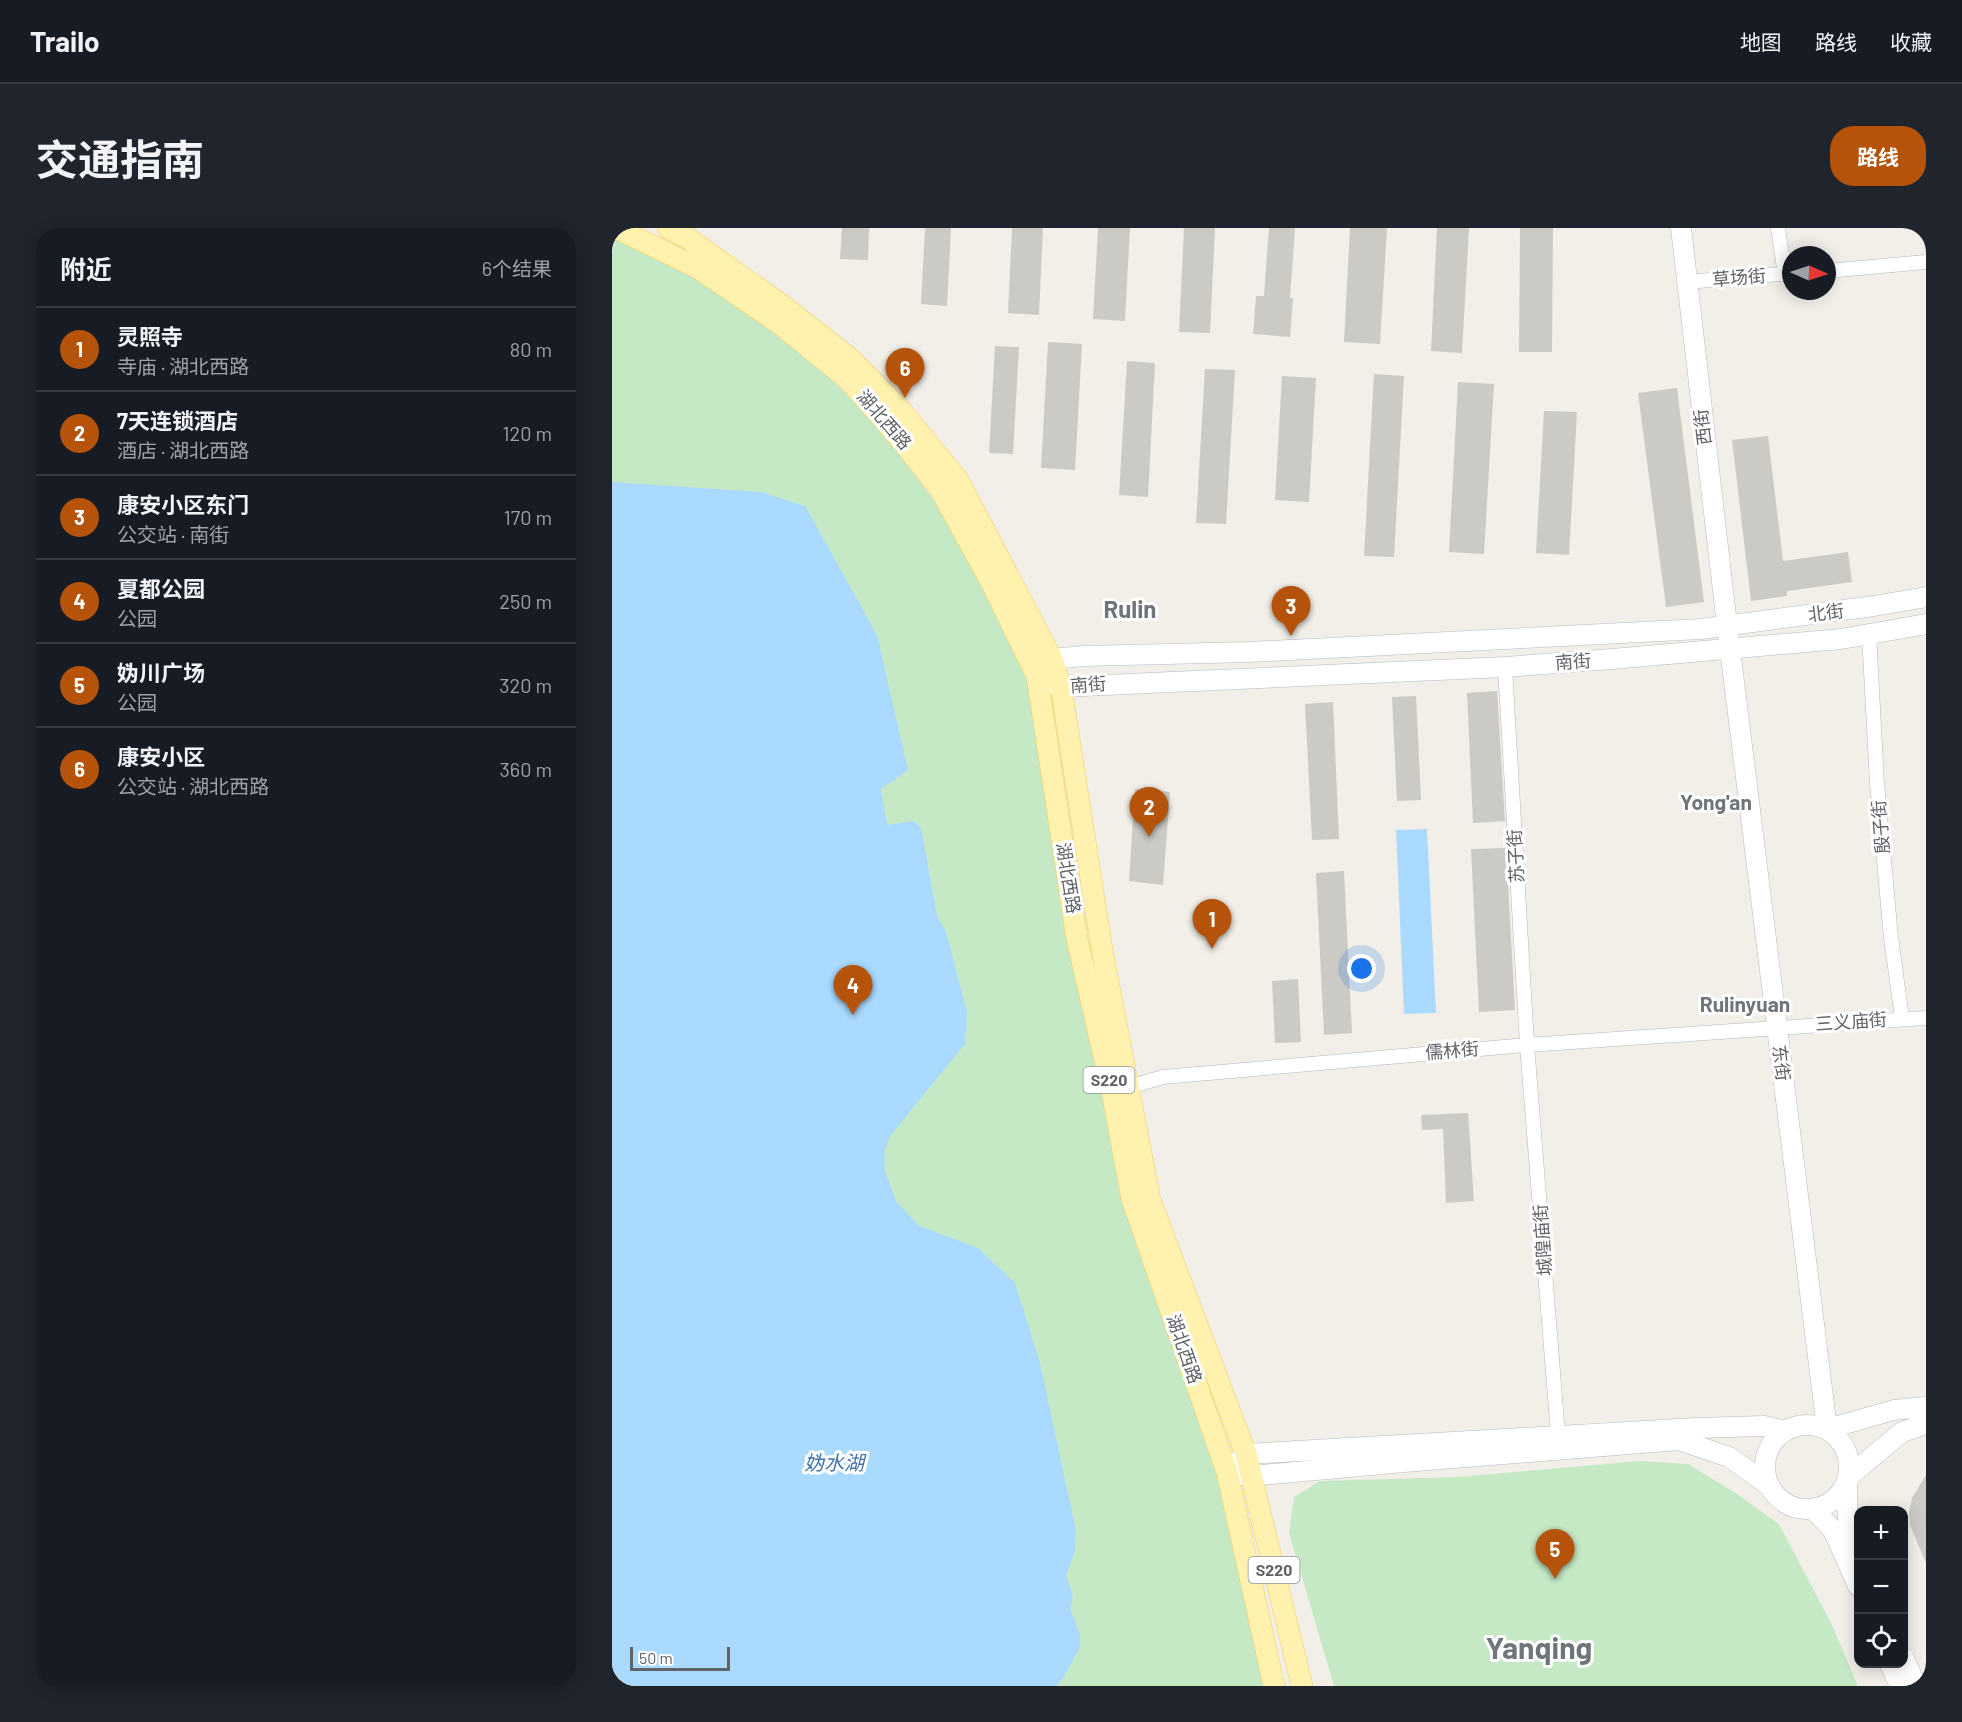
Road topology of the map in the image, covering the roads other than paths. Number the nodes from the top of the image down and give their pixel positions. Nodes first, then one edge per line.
1 (616, 228) edge
2 (668, 228) edge
3 (1681, 228) edge
4 (1778, 228) edge
5 (1782, 246) edge
6 (1926, 262) edge
7 (1836, 270) edge
8 (1782, 274) edge
9 (1687, 282) junction
10 (1926, 597) edge
11 (1926, 624) edge
12 (1727, 626) junction
13 (1869, 634) junction
14 (1730, 650) junction
15 (1052, 659) junction
16 (1505, 667) junction
17 (1037, 676) junction
18 (1061, 687) junction
19 (1902, 1018) junction
20 (1926, 1018) edge
21 (1777, 1027) junction
22 (1527, 1045) junction
23 (1121, 1089) junction
24 (1926, 1407) edge
25 (1926, 1424) edge
26 (1827, 1429) junction
27 (1785, 1431) junction
28 (1558, 1435) junction
29 (1246, 1454) junction
30 (1227, 1472) junction
31 (1250, 1476) junction
32 (1848, 1477) junction
33 (1770, 1486) junction
34 (1813, 1509) junction
35 (1854, 1545) edge
36 (1854, 1577) edge
37 (1908, 1667) edge
38 (1892, 1668) edge
39 (1274, 1686) edge
40 (1302, 1686) edge
41 (1900, 1686) edge
42 (1916, 1686) edge

1 - 17 main road, 湖北西路 / S220
2 - 15 main road, 湖北西路 / S220
3 - 9 street, 西街
4 - 5 street
6 - 7 street
8 - 9 street, 草场街
9 - 12 street, 西街
10 - 12 street, 北街
11 - 13 street, 北街
12 - 14 street, 东街
12 - 15 street, 南街
13 - 14 street, 北街
13 - 19 street, 殷子街
14 - 16 street, 南街
14 - 21 street, 东街
15 - 17 street, 南街
15 - 18 main road, 湖北西路 / S220
16 - 18 street, 南街
16 - 22 street, 苏子街
17 - 18 street, 南街
17 - 23 main road, 湖北西路 / S220
18 - 23 main road, 湖北西路 / S220
19 - 20 street, 三义庙街
19 - 21 street, 三义庙街
21 - 22 street, 儒林街
21 - 26 street, 东街
22 - 23 street, 儒林街
22 - 28 street, 城隍庙街
23 - 29 main road, 湖北西路 / S220
23 - 30 main road, 湖北西路 / S220
24 - 26 street
25 - 32 street
26 - 27 street
26 - 32 street
27 - 28 street
27 - 33 street
28 - 29 street
29 - 30 street
29 - 31 main road, 湖北西路 / S220
30 - 31 street
30 - 39 main road, 湖北西路 / S220
31 - 33 street
31 - 40 main road, 湖北西路 / S220
32 - 34 street
32 - 35 street
33 - 34 street
34 - 36 street
37 - 42 street
38 - 41 street

